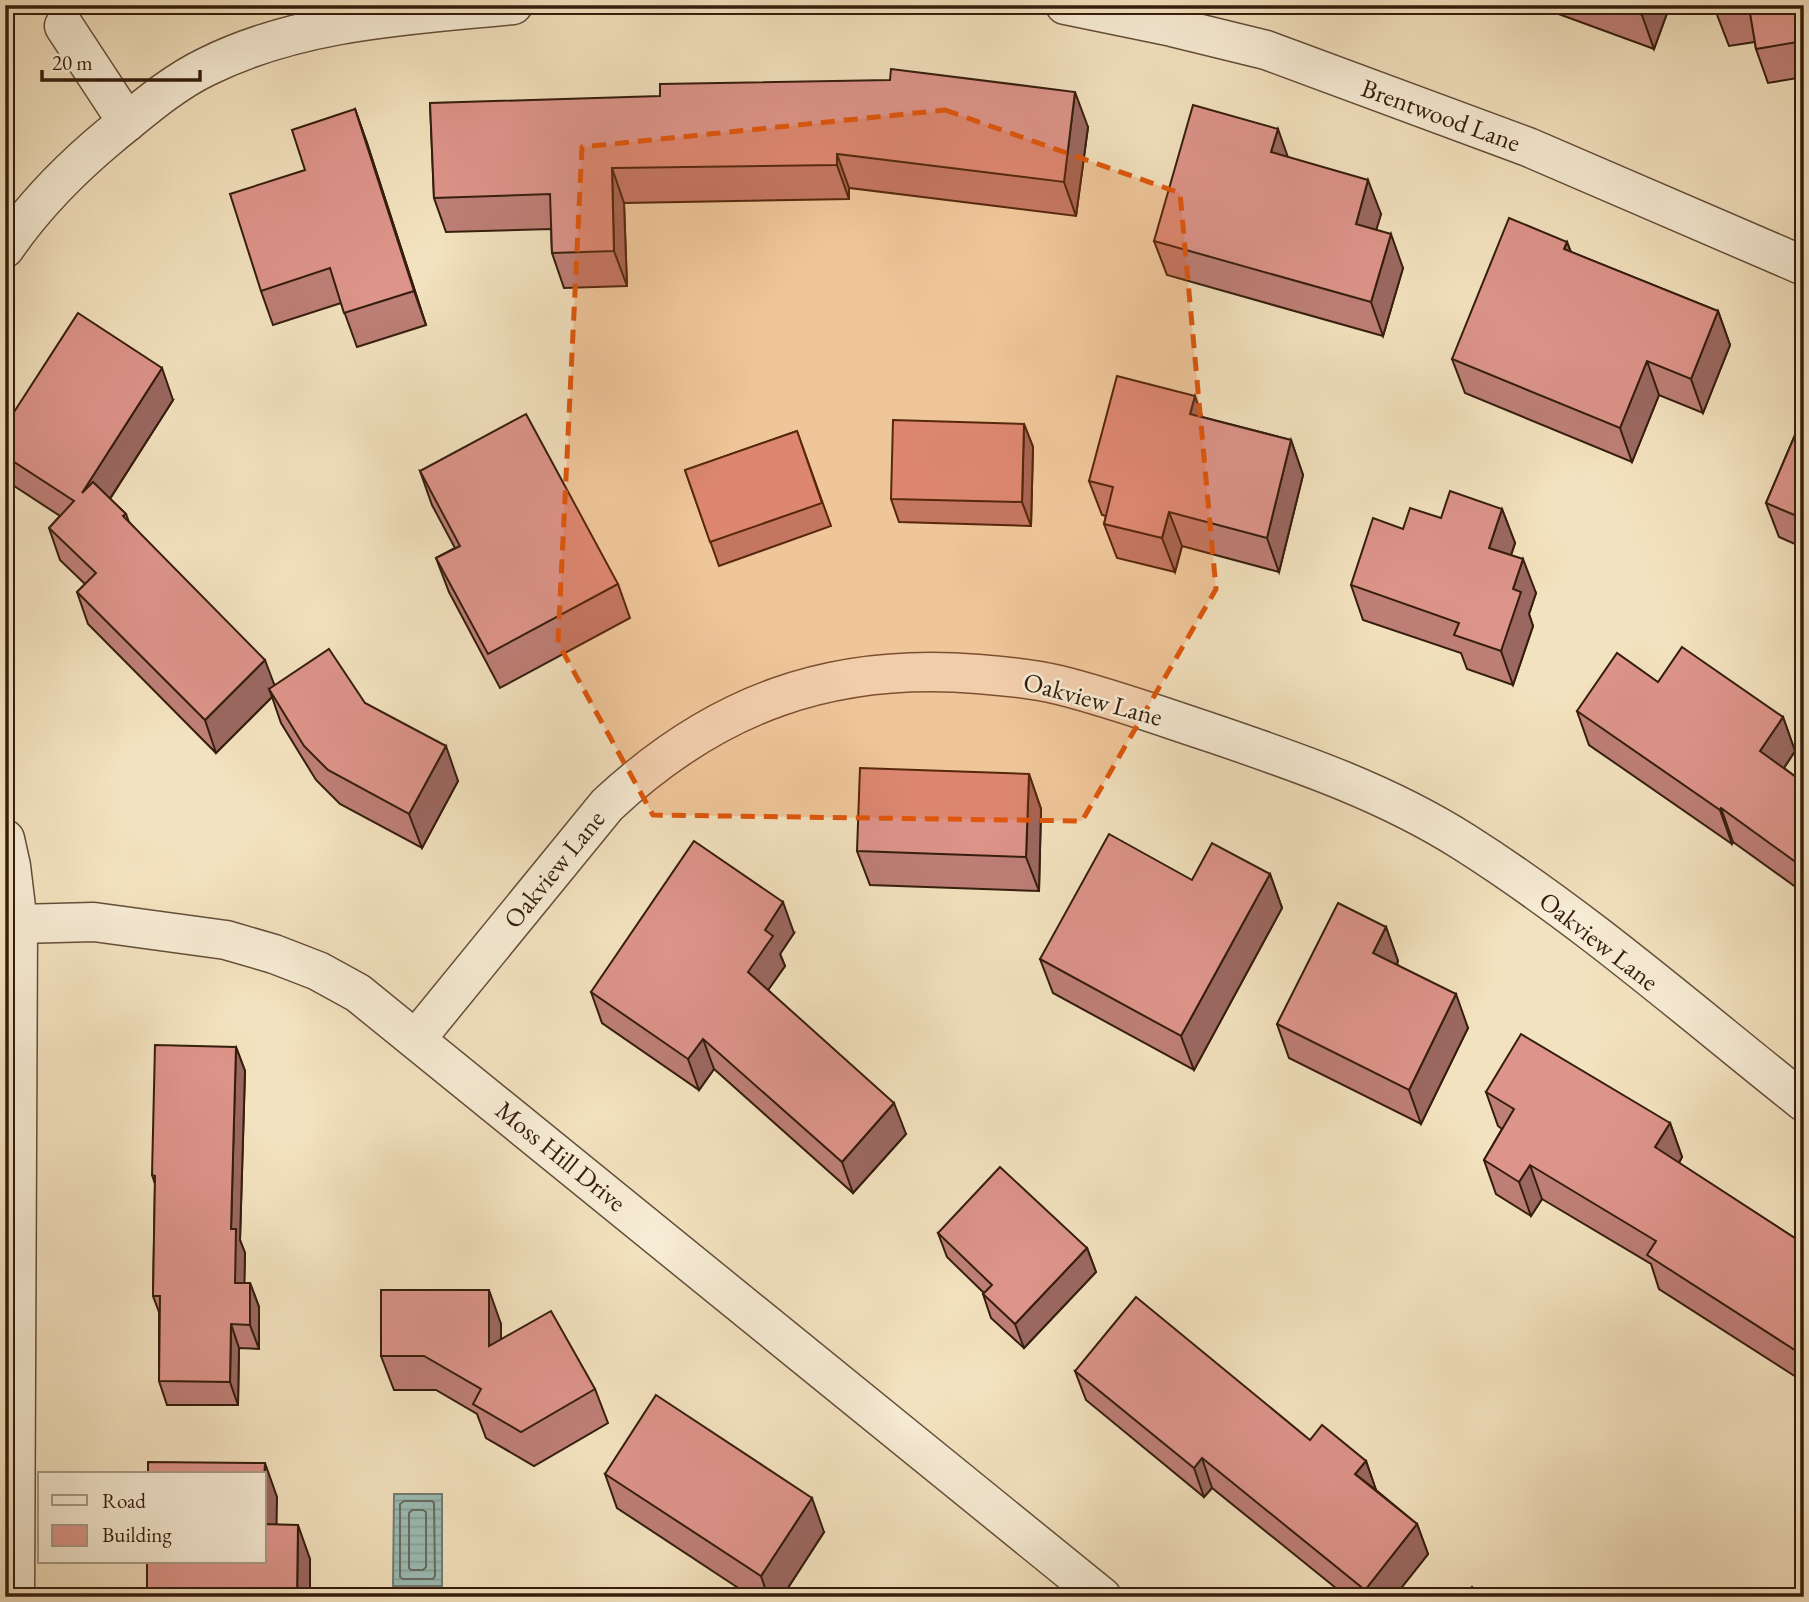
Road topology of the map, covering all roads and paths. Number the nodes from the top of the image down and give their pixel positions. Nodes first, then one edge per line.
1 (513, 5) edge
2 (1065, 5) edge
3 (64, 26) dead end
4 (127, 122) junction
5 (5, 248) edge
6 (1804, 266) edge
7 (5, 839) edge
8 (18, 924) junction
9 (416, 1039) junction
10 (1804, 1102) edge
11 (15, 1597) edge
12 (1102, 1597) edge

1 - 4 street
2 - 6 street, Brentwood Lane
3 - 4 street
4 - 5 street
7 - 8 street
8 - 9 street, Moss Hill Drive
8 - 11 street
9 - 10 street, Oakview Lane
9 - 12 street, Moss Hill Drive

